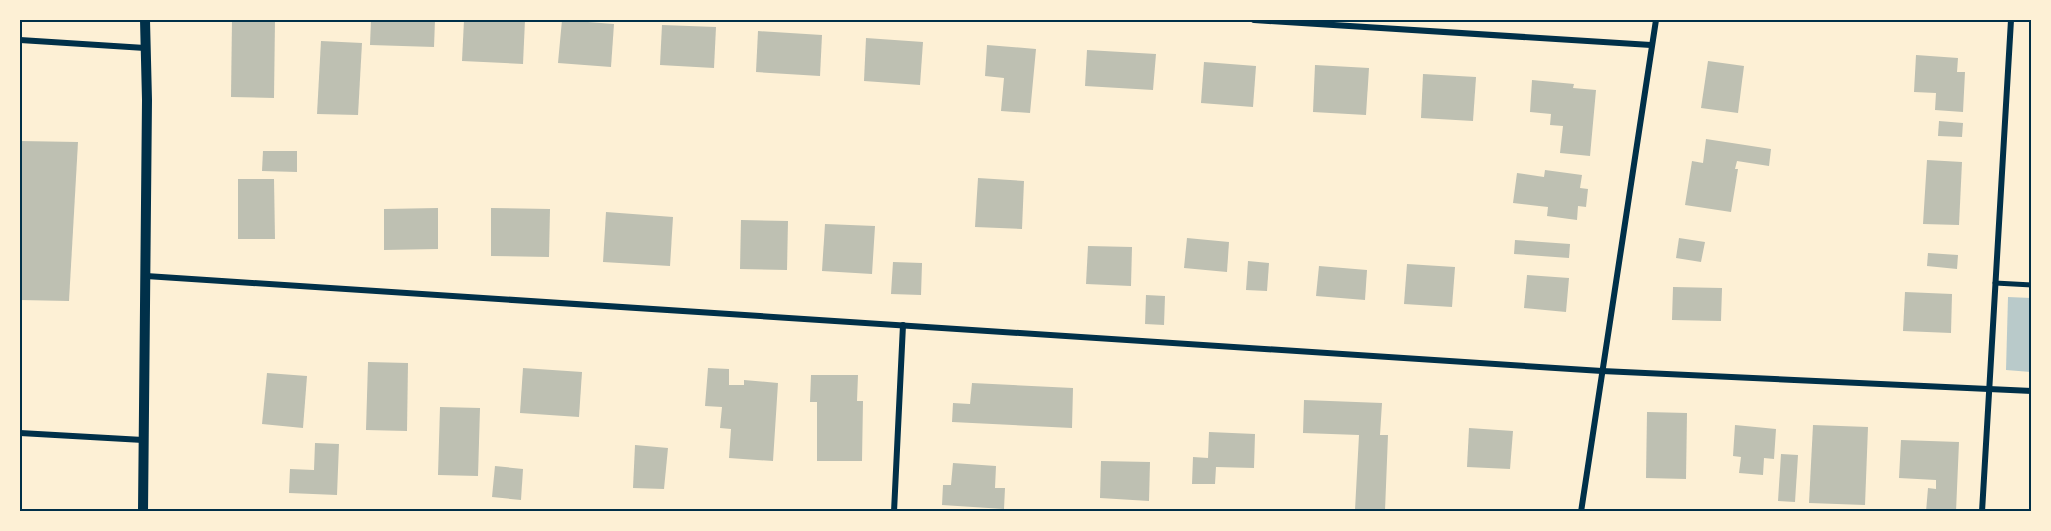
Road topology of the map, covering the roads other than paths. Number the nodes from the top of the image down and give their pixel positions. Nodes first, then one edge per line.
1 (145, 20) edge
2 (1254, 20) edge
3 (1656, 20) edge
4 (2011, 20) edge
5 (20, 40) edge
6 (1652, 45) junction
7 (145, 48) junction
8 (146, 276) junction
9 (1995, 283) junction
10 (2031, 285) edge
11 (903, 325) junction
12 (1602, 371) junction
13 (1989, 389) junction
14 (2031, 391) edge
15 (20, 433) edge
16 (144, 440) junction
17 (143, 512) edge
18 (894, 512) edge
19 (1581, 512) edge
20 (1982, 512) edge

1 - 7 street
2 - 6 street
3 - 6 street
4 - 9 street
5 - 7 street
6 - 12 street
7 - 8 street
8 - 11 street
8 - 16 street
9 - 10 street
9 - 13 street
11 - 12 street
11 - 18 street
12 - 13 street
12 - 19 street
13 - 14 street
13 - 20 street
15 - 16 street
16 - 17 street

